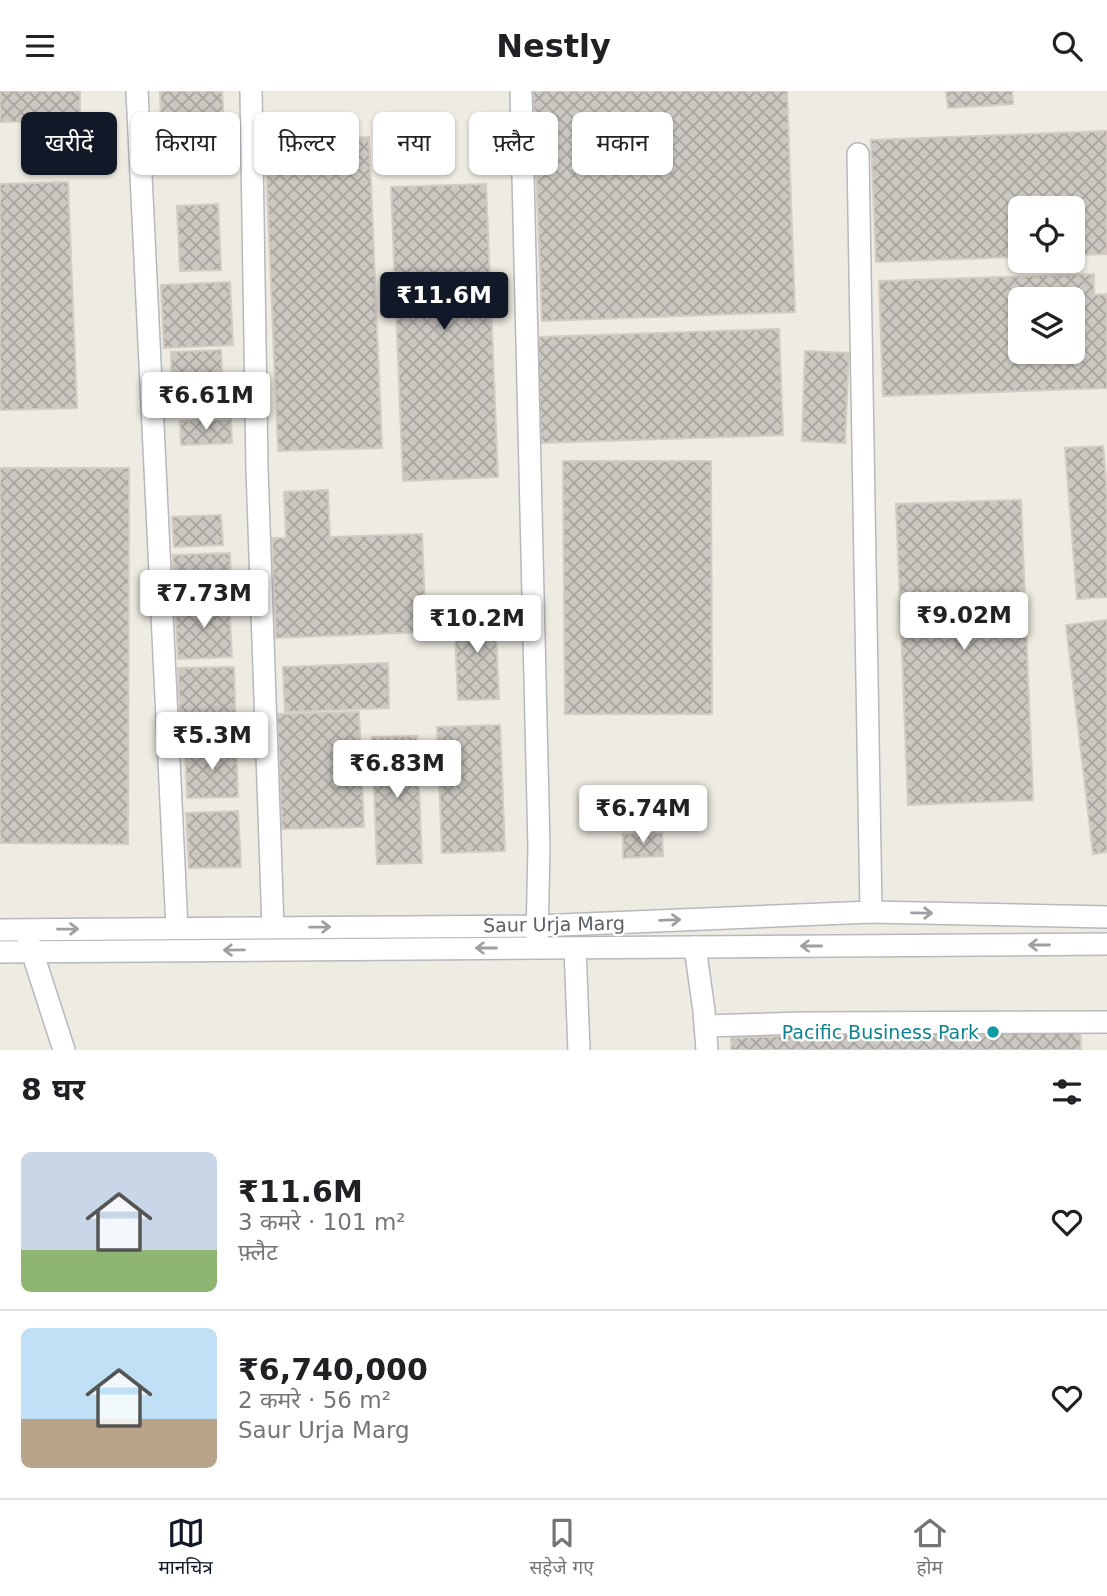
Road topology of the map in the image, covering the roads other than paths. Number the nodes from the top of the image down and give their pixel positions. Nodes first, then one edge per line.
1 (137, 91) edge
2 (251, 91) edge
3 (521, 91) edge
4 (858, 154) dead end
5 (871, 912) junction
6 (1107, 917) edge
7 (721, 918) junction
8 (362, 926) junction
9 (537, 926) junction
10 (273, 927) junction
11 (177, 928) junction
12 (0, 930) edge
13 (25, 930) junction
14 (1107, 944) edge
15 (695, 947) junction
16 (722, 947) junction
17 (537, 948) junction
18 (575, 948) junction
19 (361, 949) junction
20 (0, 952) edge
21 (32, 952) junction
22 (1107, 1022) edge
23 (705, 1027) junction
24 (64, 1050) edge
25 (579, 1050) edge
26 (707, 1050) edge

1 - 11 street
2 - 10 street
3 - 9 street
4 - 5 street
5 -> 6 street, Saur Urja Marg
5 - 7 street, Saur Urja Marg
9 -> 7 street, Saur Urja Marg
7 - 16 street
8 - 9 street, Saur Urja Marg
10 -> 8 street, Saur Urja Marg
8 - 19 street
9 - 17 street
10 - 11 street, Saur Urja Marg
13 -> 11 street, Saur Urja Marg
12 - 13 street, Saur Urja Marg
13 - 21 street
14 -> 16 street, Saur Urja Marg
15 - 16 street, Saur Urja Marg
15 - 18 street, Saur Urja Marg
15 - 23 street
17 - 18 street, Saur Urja Marg
17 -> 19 street, Saur Urja Marg
18 - 25 street
19 -> 21 street, Saur Urja Marg
20 - 21 street, Saur Urja Marg
21 - 24 street
22 - 23 street
23 - 26 street

